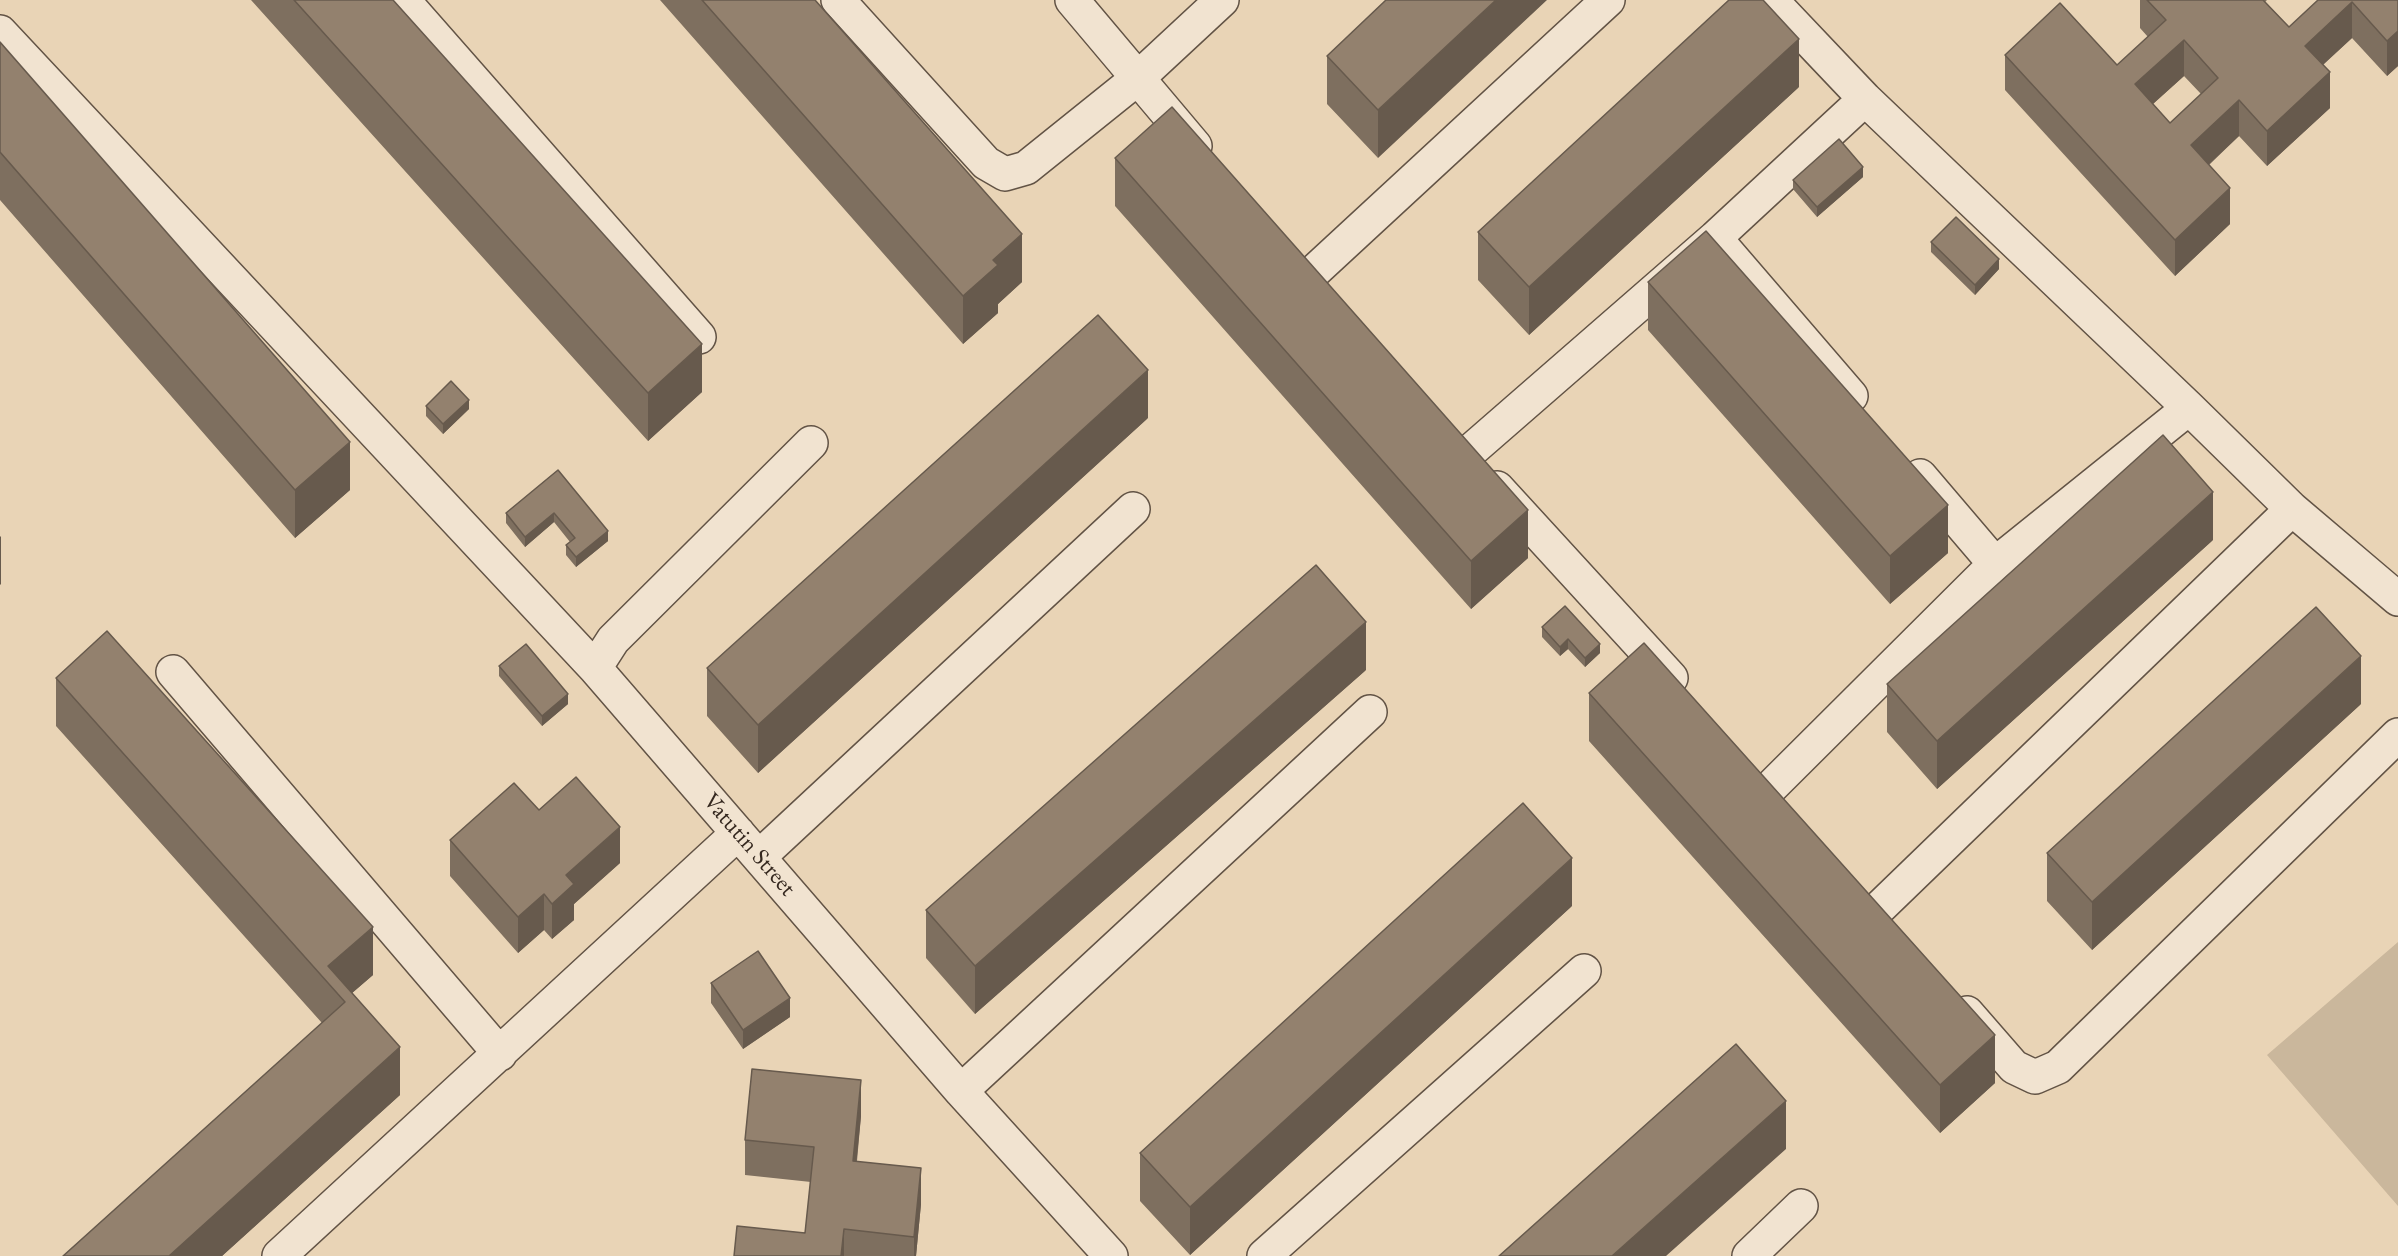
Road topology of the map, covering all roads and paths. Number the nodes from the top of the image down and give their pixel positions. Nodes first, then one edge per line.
1 (403, 0) edge
2 (838, 0) edge
3 (1072, 0) edge
4 (1222, 0) edge
5 (1608, 0) edge
6 (1771, 0) edge
7 (0, 32) edge
8 (1138, 78) junction
9 (1865, 99) junction
10 (1214, 169) edge
11 (1715, 238) junction
12 (1330, 305) edge
13 (699, 337) edge
14 (2189, 408) junction
15 (1871, 419) edge
16 (811, 443) dead end
17 (1902, 455) edge
18 (1133, 509) dead end
19 (2292, 509) junction
20 (1995, 564) junction
21 (2398, 598) edge
22 (595, 668) junction
23 (173, 672) dead end
24 (1691, 699) edge
25 (1370, 712) dead end
26 (2398, 735) edge
27 (1793, 814) edge
28 (748, 845) junction
29 (1854, 884) edge
30 (1876, 911) junction
31 (1899, 937) edge
32 (1584, 971) dead end
33 (1945, 989) edge
34 (500, 1054) junction
35 (962, 1090) junction
36 (1801, 1206) dead end
37 (279, 1256) edge
38 (1111, 1256) edge
39 (1264, 1256) edge
40 (1749, 1256) edge

1 - 13 street
2 - 8 street
3 - 8 street
4 - 8 street
5 - 12 street
6 - 9 street
7 - 22 street, Vatutin Street
8 - 10 street
9 - 11 street
9 - 14 street
11 - 15 street
11 - 24 street
14 - 19 street
14 - 20 street
16 - 22 street
17 - 20 street
18 - 28 street
19 - 21 street
19 - 30 street
20 - 27 street
22 - 28 street, Vatutin Street
23 - 34 street
25 - 35 street
26 - 33 street
28 - 34 street
28 - 35 street, Vatutin Street
29 - 30 street
30 - 31 street
32 - 39 street
34 - 37 street
35 - 38 street, Vatutin Street
36 - 40 street

